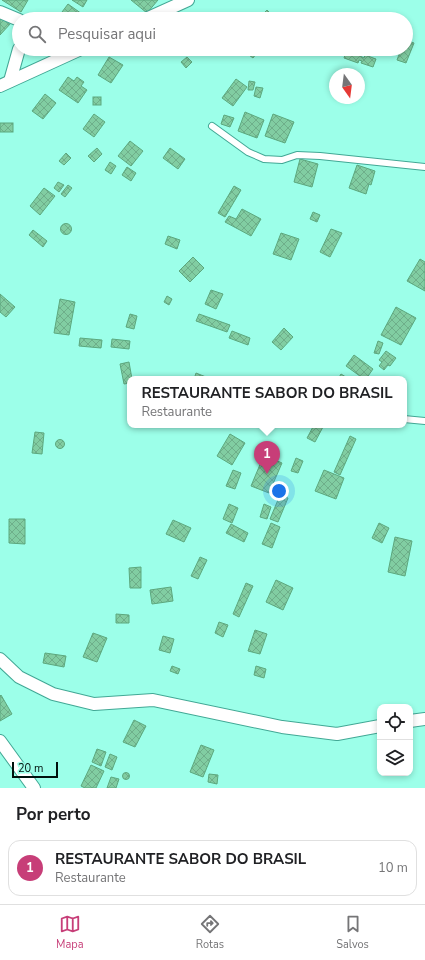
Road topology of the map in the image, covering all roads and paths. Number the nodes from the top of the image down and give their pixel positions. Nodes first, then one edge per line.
1 (188, 0) edge
2 (0, 12) edge
3 (161, 12) edge
4 (12, 17) edge
5 (16, 56) edge
6 (66, 56) edge
7 (5, 84) edge
8 (212, 126) dead end
9 (425, 167) edge
10 (407, 418) edge
11 (425, 421) edge
12 (0, 658) edge
13 (425, 719) edge
14 (413, 721) edge
15 (377, 727) edge
16 (0, 741) edge
17 (34, 788) edge

1 - 3 street
2 - 4 street
5 - 7 street
6 - 7 street
8 - 9 lane
10 - 11 lane
12 - 15 street
13 - 14 street
16 - 17 street

